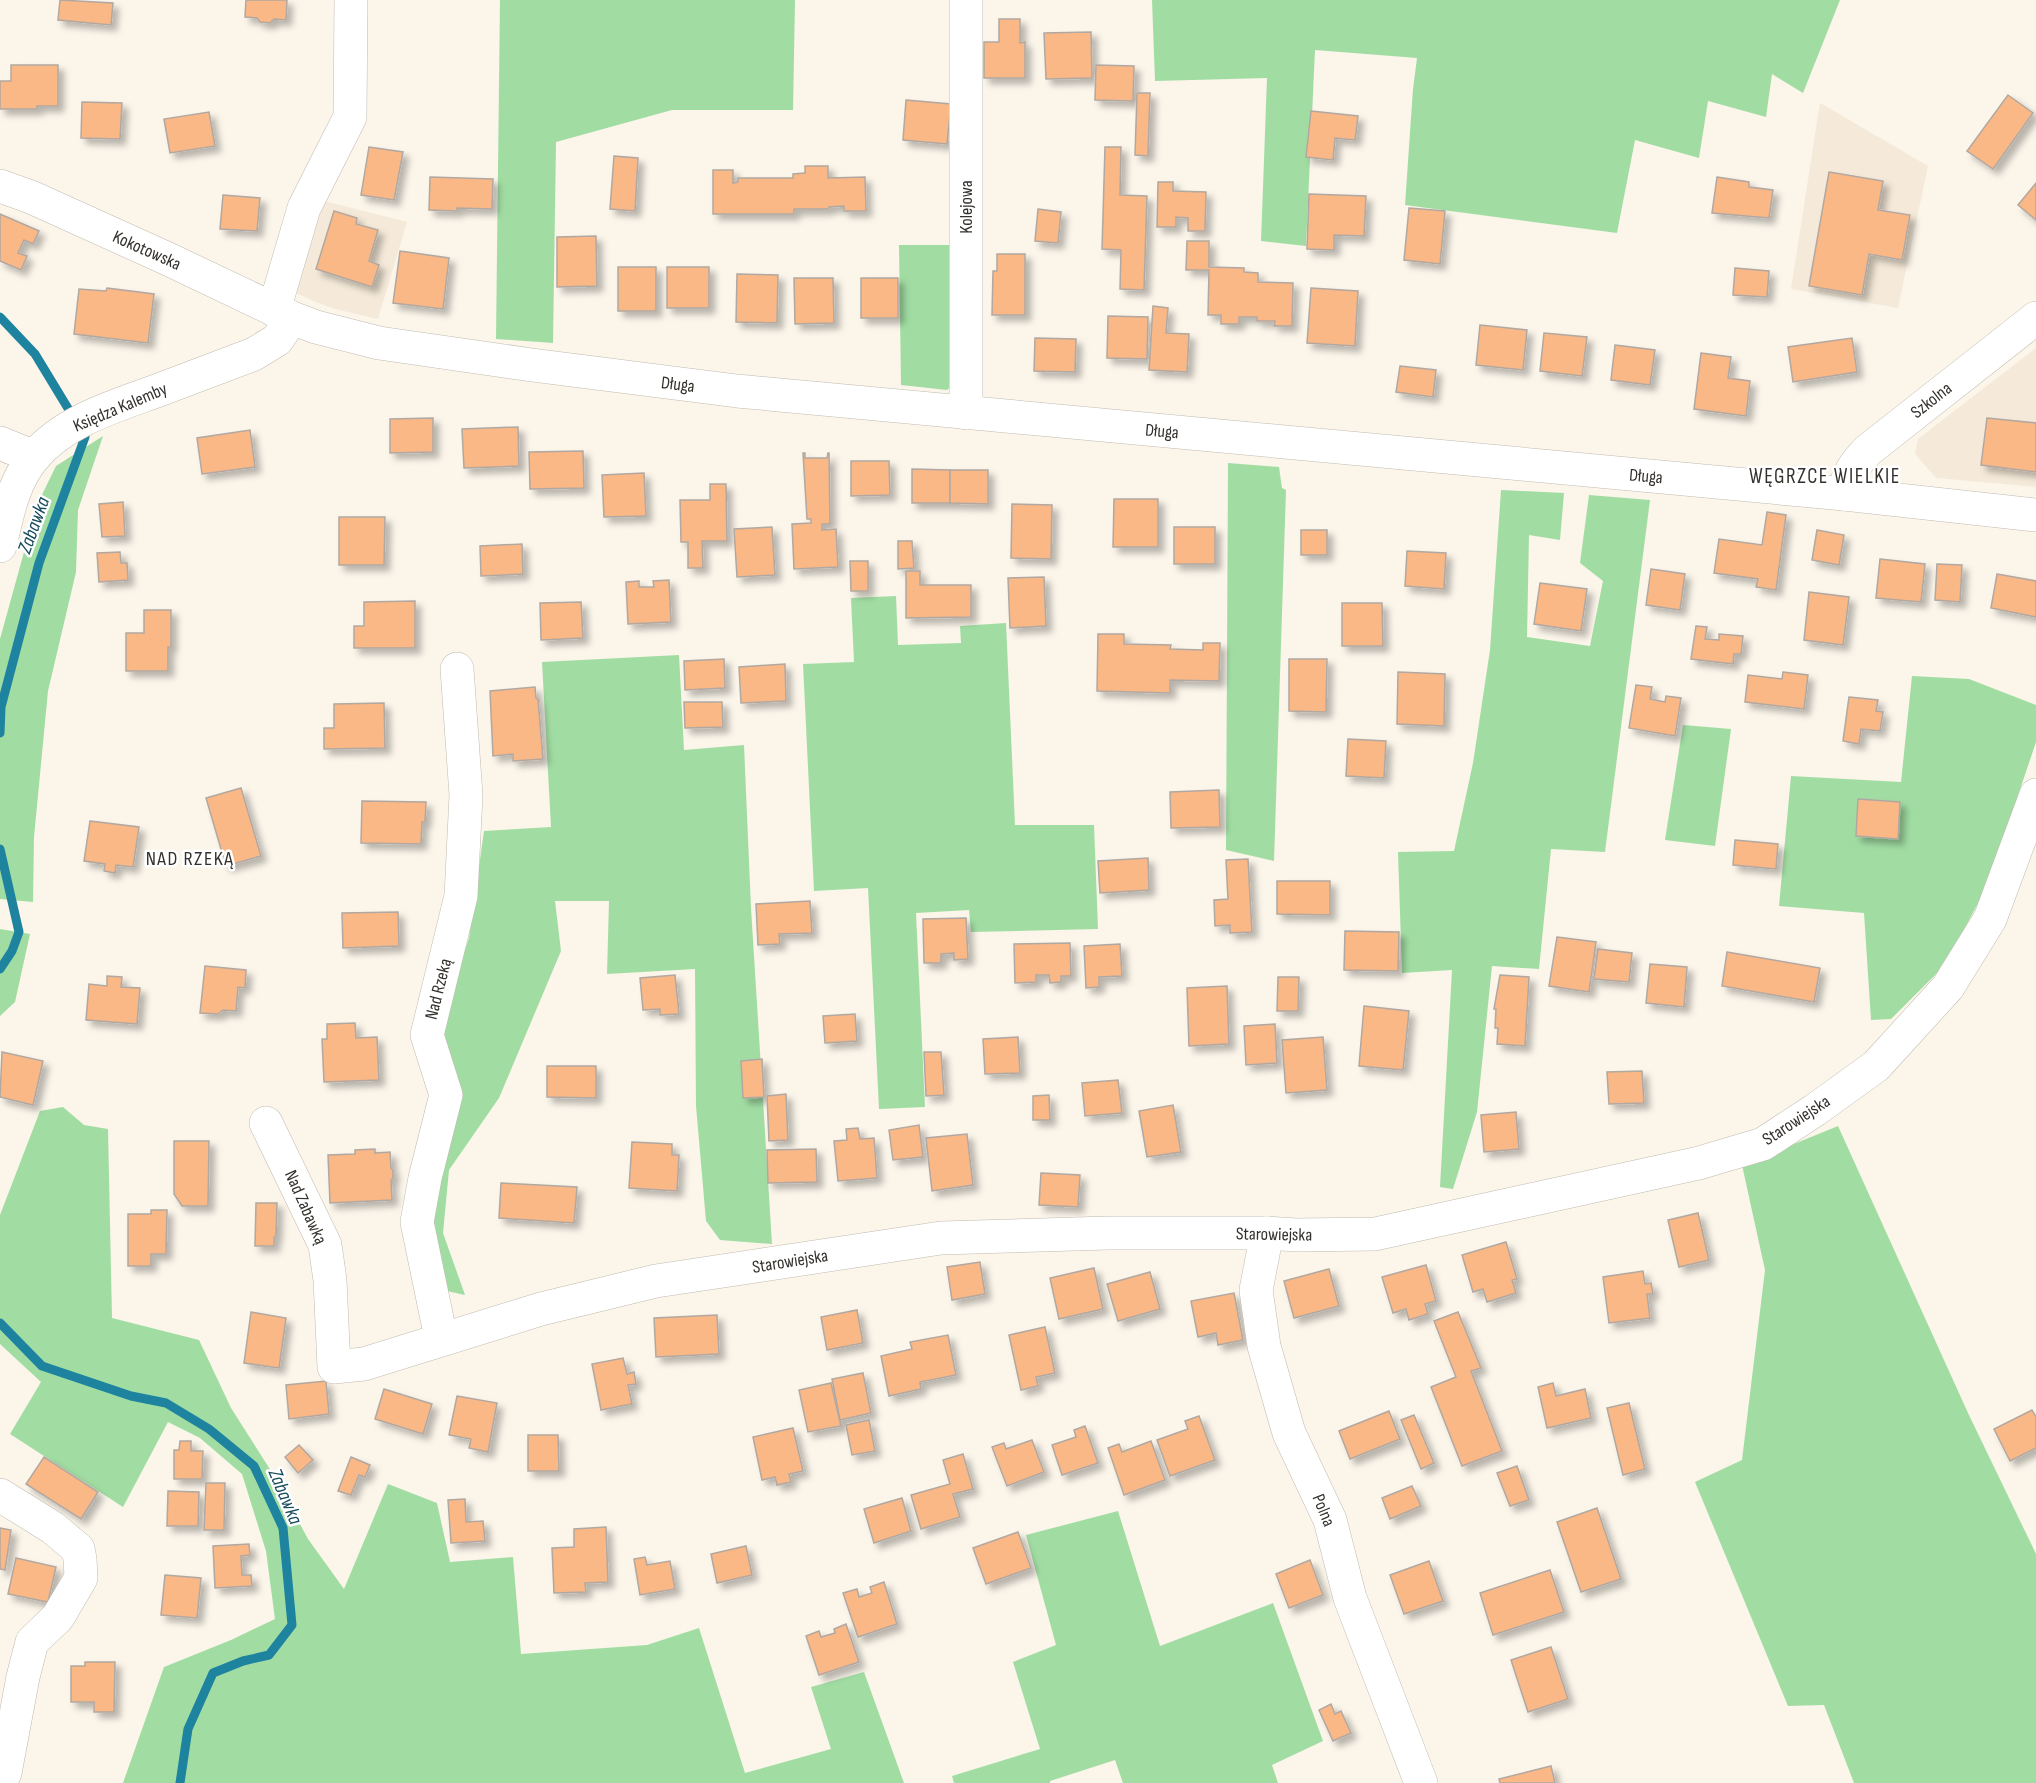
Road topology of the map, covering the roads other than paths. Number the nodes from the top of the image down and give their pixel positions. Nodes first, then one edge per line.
1 (351, 0) edge
2 (966, 0) edge
3 (0, 186) edge
4 (283, 314) junction
5 (2036, 318) edge
6 (966, 413) junction
7 (0, 443) edge
8 (34, 456) junction
9 (1844, 494) junction
10 (2036, 515) edge
11 (0, 546) edge
12 (457, 669) dead end
13 (2036, 795) edge
14 (266, 1123) dead end
15 (1267, 1233) junction
16 (441, 1338) junction
17 (334, 1367) joint
18 (0, 1495) edge
19 (0, 1779) edge
20 (1421, 1783) edge

1 - 4 street
2 - 6 street, Kolejowa
3 - 4 street, Kokotowska
4 - 6 street, Długa
4 - 8 street, Księdza Kalemby
5 - 9 street, Szkolna
6 - 9 street, Długa
7 - 8 street
8 - 11 street, Księdza Kalemby
9 - 10 street, Długa
12 - 16 street, Nad Rzeką
13 - 15 street, Starowiejska
14 - 17 street, Nad Zabawką
15 - 16 street, Starowiejska
15 - 20 street, Polna
16 - 17 street, Starowiejska
18 - 19 street

